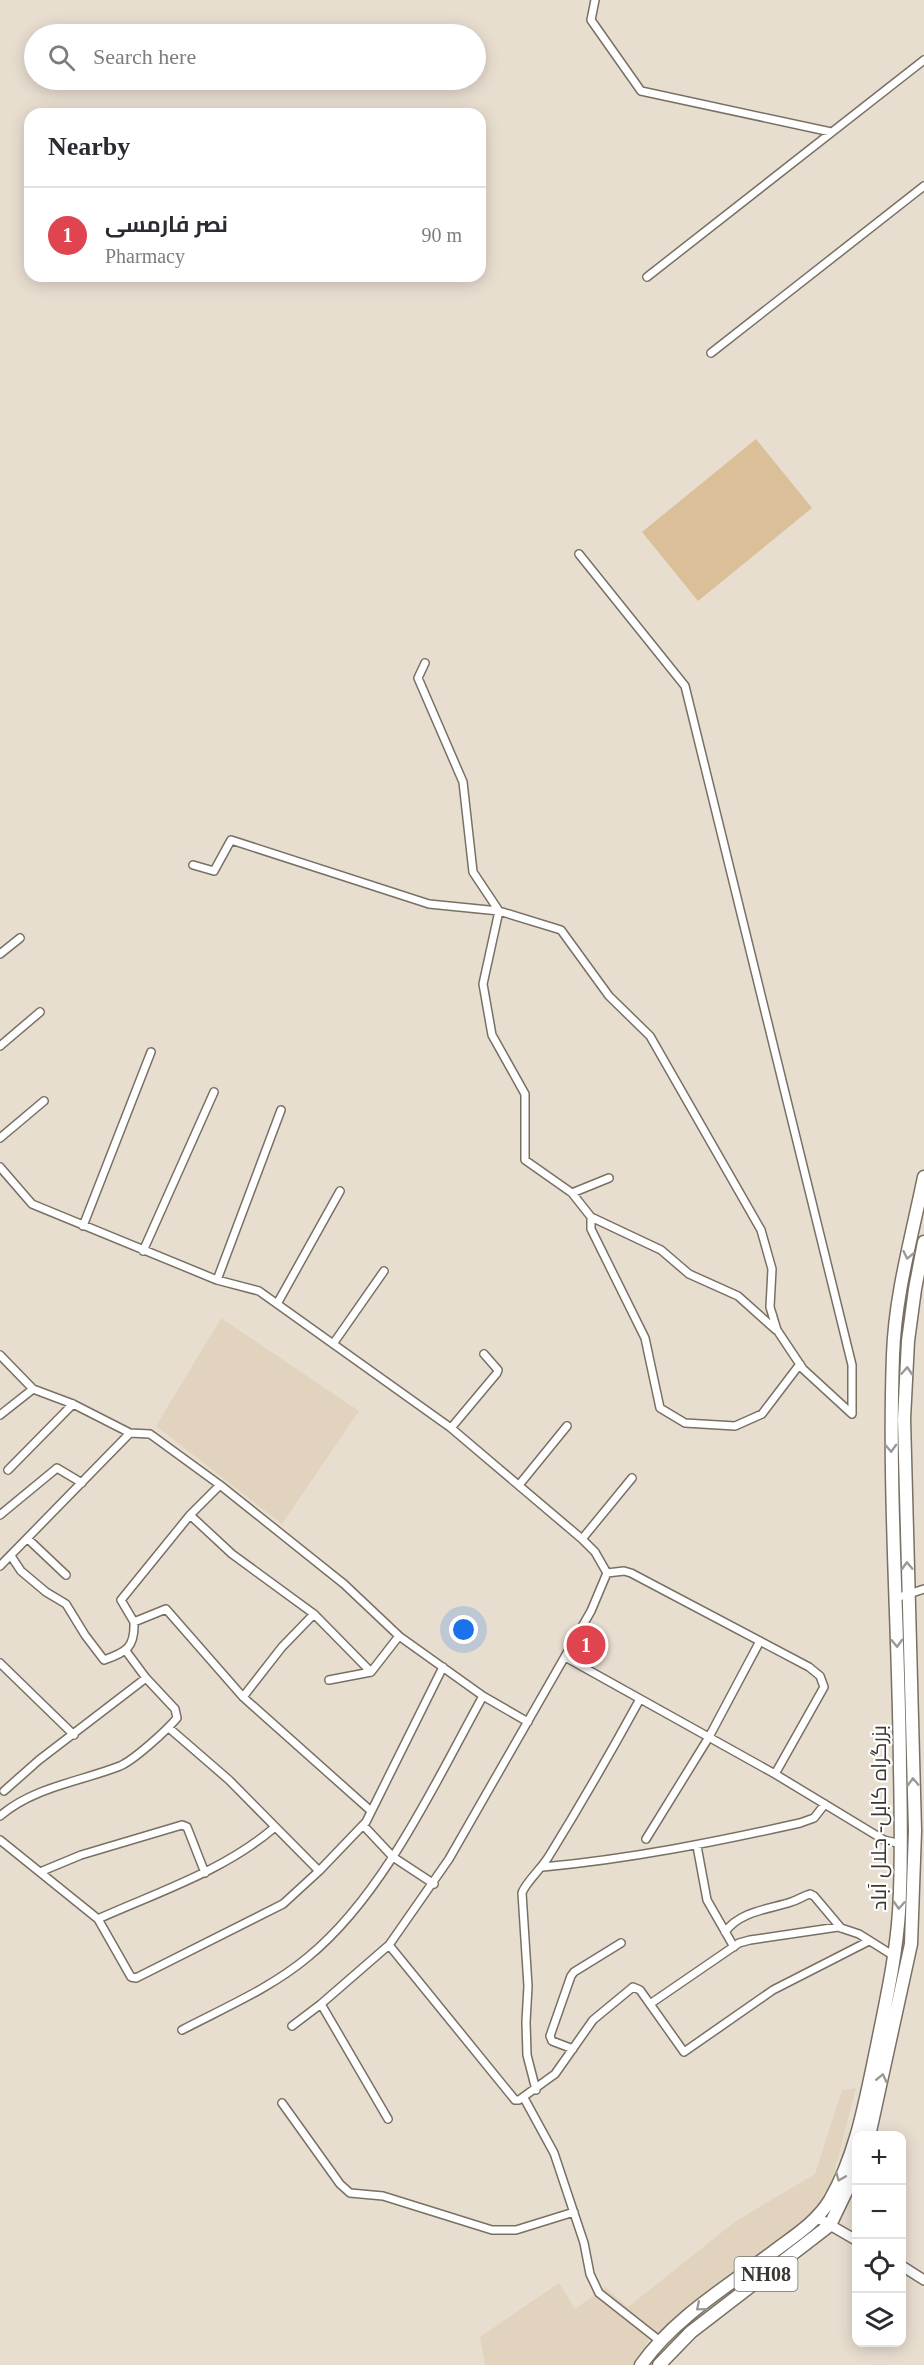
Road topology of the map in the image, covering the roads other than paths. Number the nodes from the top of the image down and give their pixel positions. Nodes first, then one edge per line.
1 (595, 0) edge
2 (924, 60) edge
3 (831, 132) junction
4 (924, 186) edge
5 (647, 277) dead end
6 (711, 353) dead end
7 (579, 554) dead end
8 (425, 663) dead end
9 (193, 865) dead end
10 (499, 912) junction
11 (20, 938) dead end
12 (0, 954) edge
13 (40, 1012) dead end
14 (0, 1046) edge
15 (151, 1052) dead end
16 (214, 1092) dead end
17 (44, 1101) dead end
18 (281, 1110) dead end
19 (0, 1138) edge
20 (0, 1167) edge
21 (924, 1177) edge
22 (609, 1178) dead end
23 (340, 1191) dead end
24 (572, 1193) junction
25 (591, 1217) junction
26 (83, 1226) junction
27 (924, 1242) edge
28 (143, 1251) junction
29 (384, 1271) dead end
30 (217, 1280) junction
31 (277, 1304) junction
32 (777, 1330) junction
33 (333, 1344) junction
34 (484, 1354) dead end
35 (0, 1355) edge
36 (800, 1364) junction
37 (33, 1389) junction
38 (73, 1404) junction
39 (0, 1415) edge
40 (567, 1426) dead end
41 (451, 1428) junction
42 (130, 1433) junction
43 (8, 1470) dead end
44 (632, 1478) dead end
45 (82, 1483) junction
46 (220, 1485) junction
47 (519, 1485) junction
48 (0, 1515) edge
49 (190, 1515) junction
50 (28, 1539) junction
51 (582, 1539) junction
52 (11, 1556) junction
53 (0, 1566) edge
54 (607, 1573) junction
55 (66, 1575) dead end
56 (924, 1589) edge
57 (902, 1597) junction
58 (314, 1614) junction
59 (134, 1622) junction
60 (399, 1636) junction
61 (760, 1641) junction
62 (126, 1651) junction
63 (565, 1657) junction
64 (0, 1663) edge
65 (443, 1667) junction
66 (371, 1672) junction
67 (146, 1678) junction
68 (329, 1680) dead end
69 (243, 1696) junction
70 (483, 1696) junction
71 (640, 1699) junction
72 (528, 1722) junction
73 (169, 1728) junction
74 (74, 1735) junction
75 (709, 1737) junction
76 (775, 1774) junction
77 (4, 1791) dead end
78 (825, 1804) junction
79 (371, 1811) junction
80 (0, 1816) edge
81 (363, 1826) junction
82 (275, 1827) junction
83 (920, 1829) edge
84 (646, 1839) dead end
85 (0, 1840) edge
86 (697, 1846) junction
87 (901, 1846) junction
88 (393, 1857) junction
89 (543, 1867) junction
90 (319, 1871) junction
91 (39, 1872) junction
92 (205, 1873) junction
93 (434, 1884) junction
94 (98, 1919) junction
95 (842, 1928) junction
96 (725, 1932) junction
97 (869, 1941) junction
98 (621, 1943) dead end
99 (389, 1945) junction
100 (734, 1947) junction
101 (894, 1956) junction
102 (321, 2004) junction
103 (650, 2004) junction
104 (292, 2026) dead end
105 (182, 2030) dead end
106 (573, 2049) junction
107 (536, 2090) junction
108 (524, 2098) junction
109 (282, 2103) dead end
110 (388, 2120) dead end
111 (870, 2131) edge
112 (852, 2179) edge
113 (574, 2212) junction
114 (818, 2218) junction
115 (830, 2225) junction
116 (854, 2239) edge
117 (906, 2269) edge
118 (924, 2280) edge
119 (660, 2341) junction
120 (641, 2365) edge
121 (659, 2365) edge

1 - 3 street
2 - 3 street
3 - 5 street
4 - 6 street
7 - 36 street
8 - 10 street
9 - 10 street
10 - 24 street
10 - 32 street
11 - 12 street
13 - 14 street
15 - 26 street
16 - 28 street
17 - 19 street
18 - 30 street
20 - 26 street
21 -> 57 highway, بزرگراه کابل- جلال آباد / NH08
22 - 24 street
23 - 31 street
24 - 25 street
25 - 32 street
25 - 36 street
26 - 28 street
57 -> 27 highway, بزرگراه کابل- جلال آباد / NH08
28 - 30 street
29 - 33 street
30 - 31 street
31 - 33 street
32 - 36 street
33 - 41 street
34 - 41 street
35 - 37 street
37 - 38 street
37 - 39 street
38 - 42 street
38 - 43 street
40 - 47 street
41 - 47 street
42 - 45 street
42 - 46 street
44 - 51 street
45 - 48 street
45 - 50 street
46 - 49 street
46 - 60 street
47 - 51 street
49 - 58 street
49 - 59 street
50 - 52 street
50 - 55 street
51 - 54 street
52 - 53 street
52 - 62 street
54 - 61 street
54 - 63 street
56 - 57 street
83 -> 57 highway, بزرگراه کابل- جلال آباد / NH08
57 -> 87 highway, بزرگراه کابل- جلال آباد / NH08
58 - 66 street
58 - 69 street
59 - 62 street
59 - 69 street
60 - 65 street
60 - 66 street
61 - 75 street
61 - 76 street
62 - 67 street
63 - 71 street
63 - 72 street
64 - 74 street
65 - 70 street
65 - 79 street
66 - 68 street
67 - 73 street
67 - 74 street
69 - 79 street
70 - 72 street
70 - 88 street
71 - 75 street
71 - 89 street
72 - 93 street
73 - 80 street
73 - 82 street
74 - 77 street
75 - 76 street
75 - 84 street
76 - 78 street
78 - 86 street
78 - 87 street
79 - 81 street
81 - 88 street
81 - 90 street
82 - 90 street
82 - 92 street
111 -> 83 highway, بزرگراه کابل- جلال آباد / NH08
85 - 91 street
86 - 89 street
86 - 96 street
87 -> 101 highway, بزرگراه کابل- جلال آباد / NH08
88 - 93 street
88 - 105 street
89 - 107 street
90 - 94 street
91 - 92 street
91 - 94 street
92 - 94 street
93 - 99 street
95 - 96 street
95 - 97 street
95 - 100 street
96 - 100 street
97 - 101 street
97 - 103 street
98 - 106 street
99 - 102 street
99 - 108 street
100 - 103 street
101 -> 114 highway, بزرگراه کابل- جلال آباد / NH08
102 - 104 street
102 - 110 street
103 - 106 street
106 - 107 street
107 - 108 street
108 - 113 street
109 - 113 street
112 - 115 highway, NH08
113 - 119 street
114 - 115 street
114 -> 119 highway, بزرگراه کابل- جلال آباد / NH08
115 - 116 street
115 - 121 highway, NH08
117 - 118 street
119 - 120 highway, بزرگراه کابل- جلال آباد / NH08

